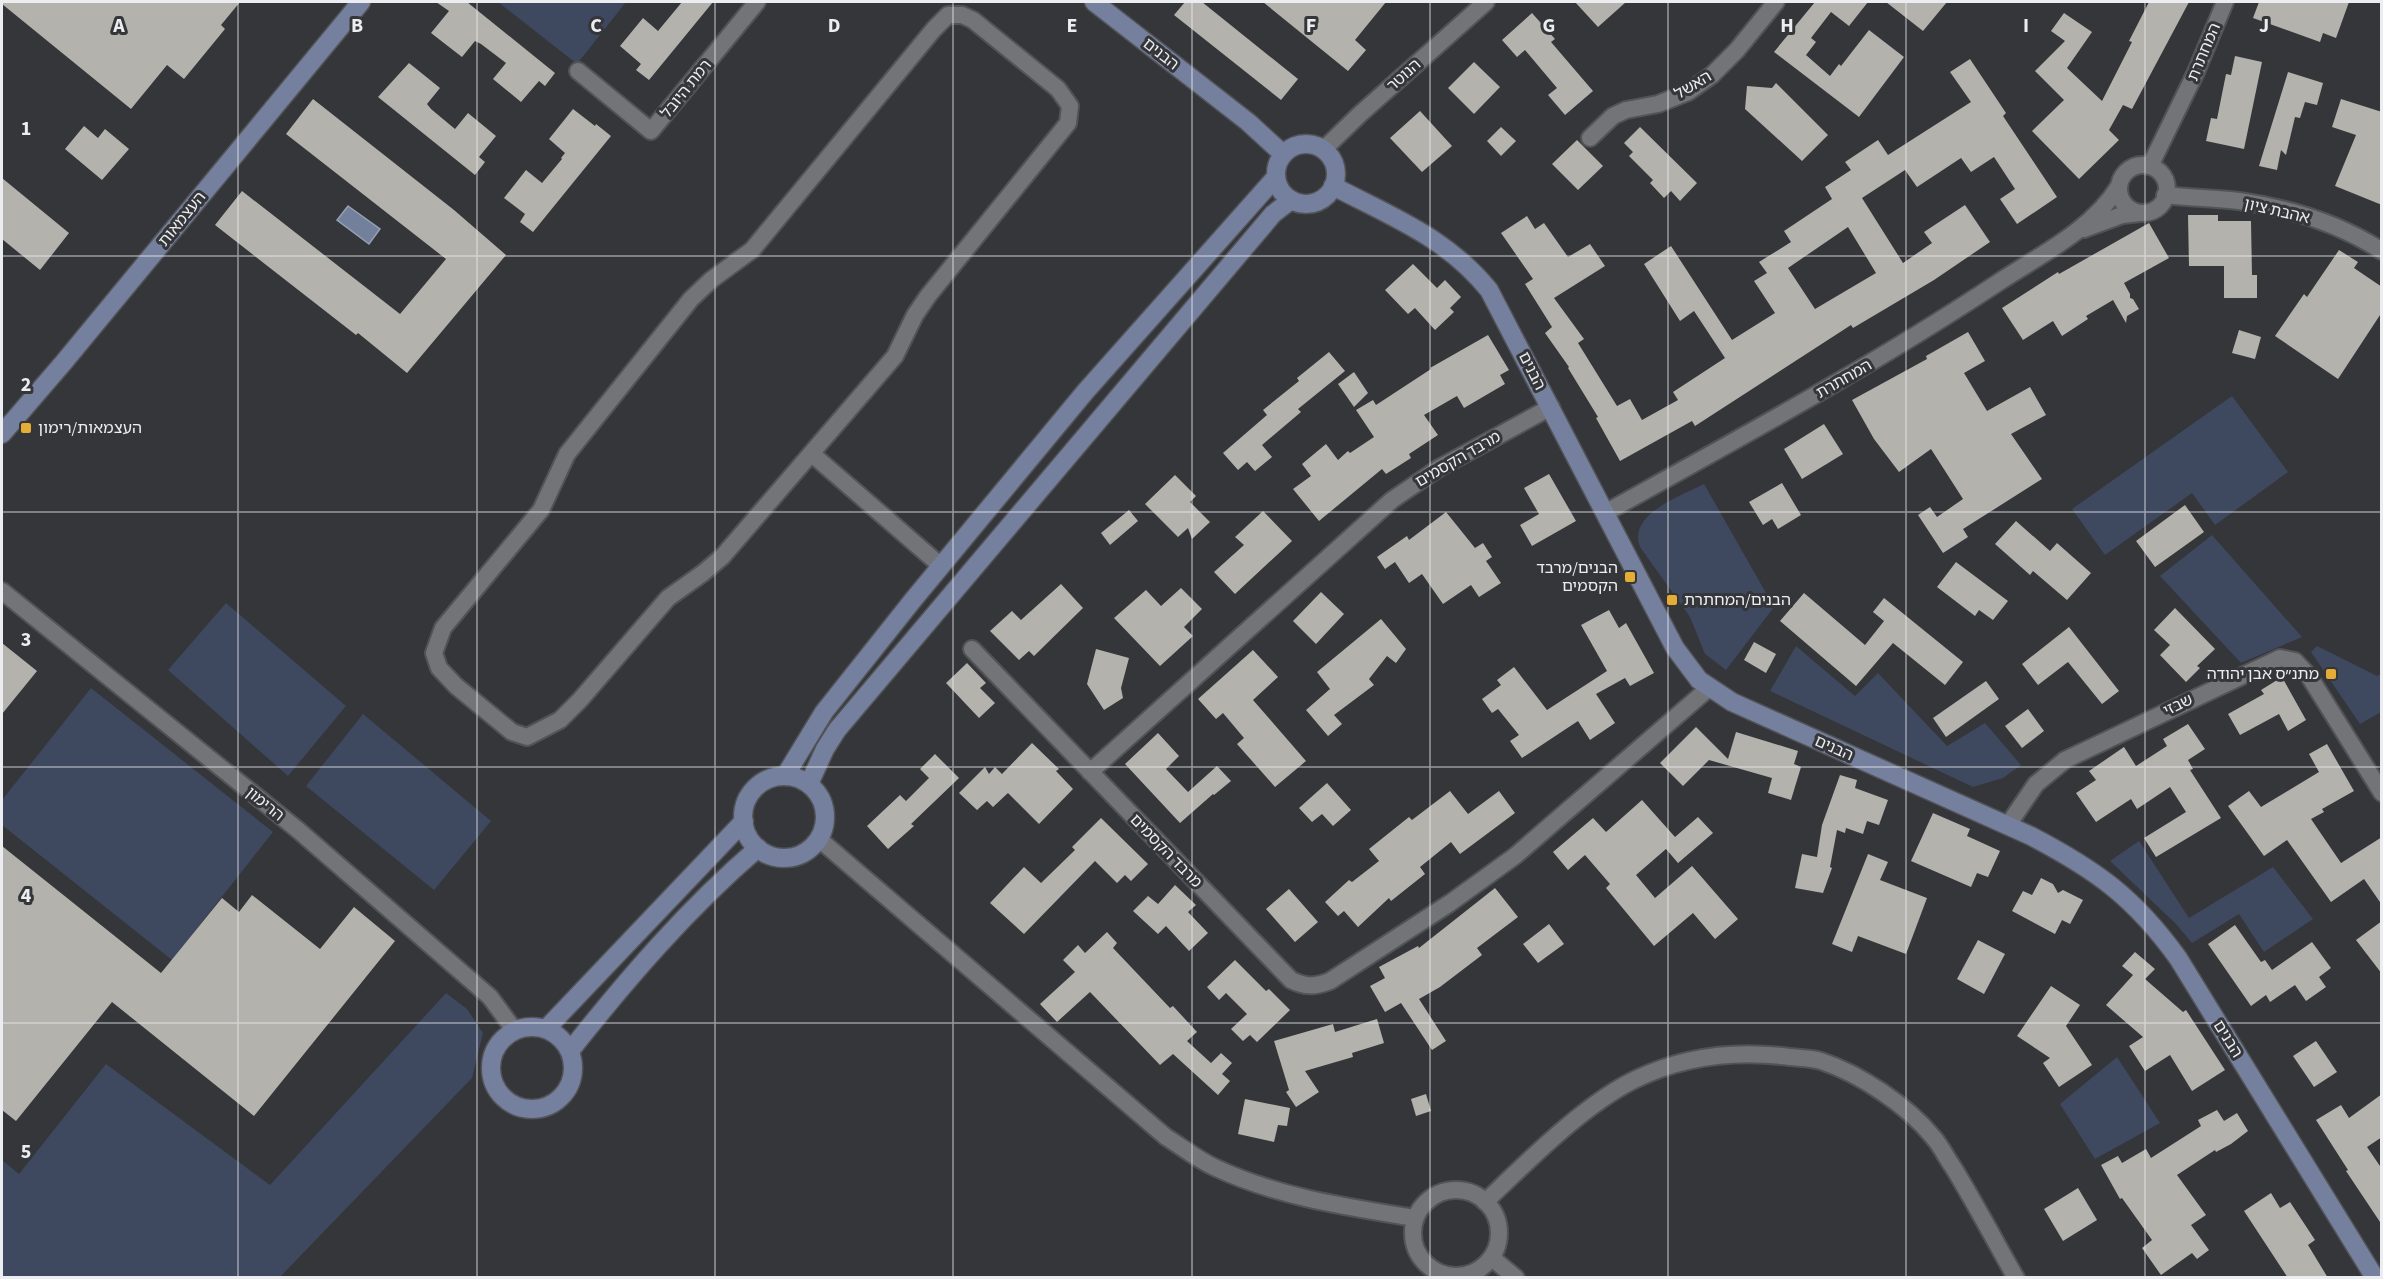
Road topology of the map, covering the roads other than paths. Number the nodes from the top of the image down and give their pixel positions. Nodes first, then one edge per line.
1 (361, 2) edge
2 (757, 2) edge
3 (1094, 2) edge
4 (1486, 2) edge
5 (1776, 2) edge
6 (2225, 2) edge
7 (578, 71) dead end
8 (1590, 138) dead end
9 (1324, 149) junction
10 (1284, 154) junction
11 (2150, 166) junction
12 (1276, 177) junction
13 (1334, 186) junction
14 (2119, 186) junction
15 (2165, 195) junction
16 (1291, 200) junction
17 (2140, 213) junction
18 (2075, 233) junction
19 (2382, 251) edge
20 (1551, 407) junction
21 (2, 434) edge
22 (812, 454) junction
23 (1605, 513) junction
24 (941, 566) junction
25 (2, 591) edge
26 (972, 649) dead end
27 (1709, 688) junction
28 (1090, 772) junction
29 (785, 776) junction
30 (809, 784) junction
31 (2382, 793) edge
32 (744, 821) junction
33 (2008, 825) junction
34 (819, 839) junction
35 (758, 848) junction
36 (546, 1029) junction
37 (515, 1031) junction
38 (570, 1051) junction
39 (1485, 1202) junction
40 (1415, 1218) junction
41 (1492, 1258) junction
42 (1437, 1275) edge
43 (1516, 1278) edge
44 (2016, 1278) edge
45 (2375, 1278) edge

1 - 21 street, העצמאות
2 - 7 street, רמת היובל
3 - 10 street, הבנים
4 - 9 street, הנוטר
5 - 8 street, האשל
6 - 11 street, המחתרת
9 - 10 street
9 - 13 street
10 - 12 street
11 - 14 street
11 - 15 street
12 - 16 street
12 - 24 street
13 - 16 street
13 - 20 street, הבנים
14 - 17 street
14 - 18 street, המחתרת
15 - 17 street
15 - 19 street, אהבת ציון
16 - 30 street
17 - 18 street, המחתרת
18 - 23 street, המחתרת
20 - 23 street, הבנים
20 - 28 street, מרבד הקסמים
22 - 22 street
22 - 24 street
23 - 27 street, הבנים
24 - 29 street
25 - 37 street, הרימון
26 - 28 street
27 - 28 street, מרבד הקסמים
27 - 33 street, הבנים
29 - 30 street
29 - 32 street
30 - 34 street
31 - 33 street, שבזי
32 - 35 street
32 - 36 street
33 - 45 street, הבנים
34 - 35 street
34 - 40 street
35 - 38 street
36 - 37 street
36 - 38 street
37 - 38 street
39 - 40 street
39 - 41 street
39 - 44 street
40 - 42 street
41 - 42 street
41 - 43 street

